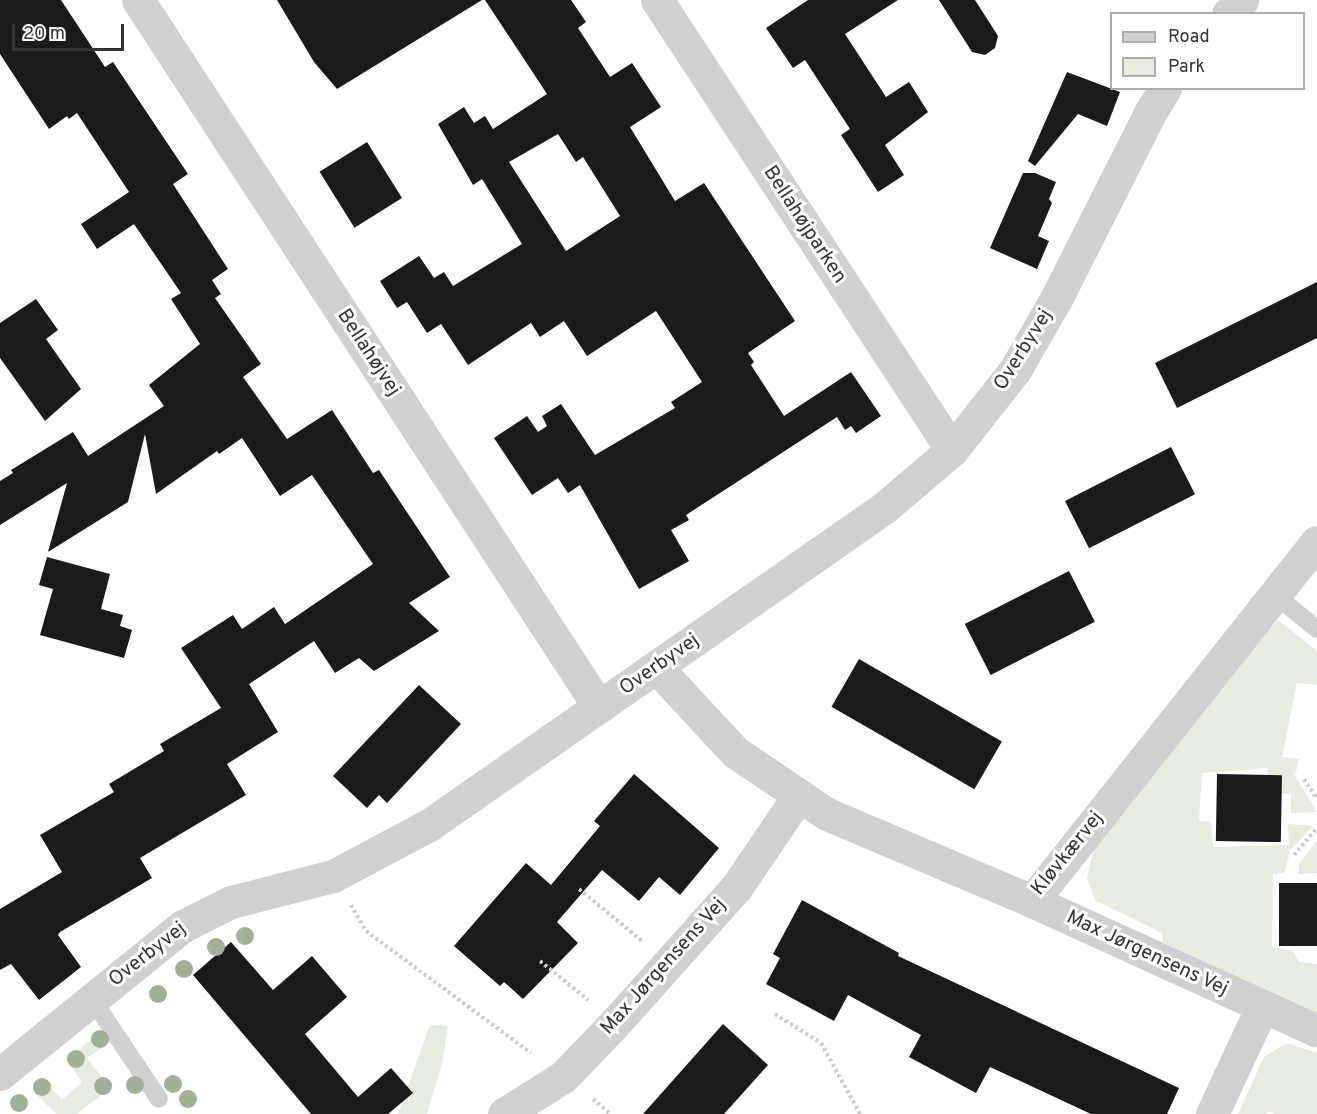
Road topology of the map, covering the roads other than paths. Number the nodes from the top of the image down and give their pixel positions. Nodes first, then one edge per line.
1 (138, 0) edge
2 (657, 0) edge
3 (1242, 0) edge
4 (1230, 12) edge
5 (1164, 90) edge
6 (952, 450) junction
7 (1317, 542) edge
8 (1275, 595) junction
9 (1317, 629) edge
10 (657, 668) junction
11 (598, 707) junction
12 (799, 795) junction
13 (1032, 902) junction
14 (92, 999) junction
15 (1262, 1006) junction
16 (1317, 1031) edge
17 (0, 1074) edge
18 (159, 1100) dead end
19 (504, 1114) edge
20 (1212, 1114) edge

1 - 11 street, Bellahøjvej
2 - 6 street, Bellahøjparken
3 - 4 street
5 - 6 street, Overbyvej
6 - 10 street, Overbyvej
7 - 8 street, Kløvkærvej
8 - 9 lane
8 - 13 street, Kløvkærvej
10 - 11 street, Overbyvej
10 - 12 street, Kløvkærvej
11 - 14 street, Overbyvej
12 - 13 street, Kløvkærvej
12 - 19 street, Max Jørgensens Vej
13 - 15 street, Max Jørgensens Vej
14 - 17 street, Overbyvej
14 - 18 lane
15 - 16 street, Max Jørgensens Vej
15 - 20 street

